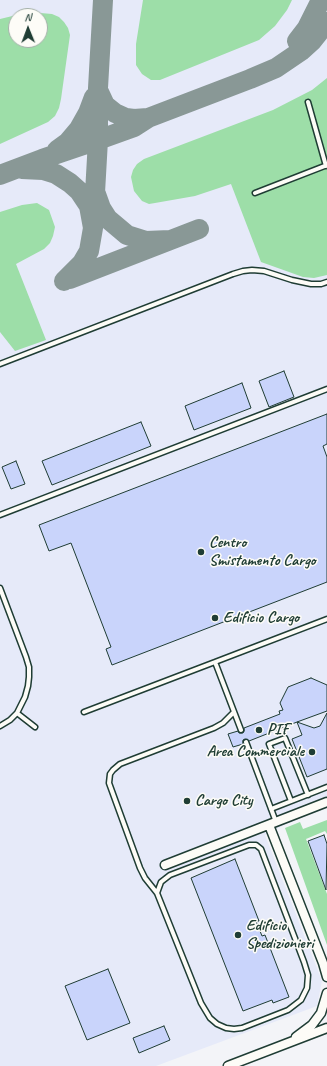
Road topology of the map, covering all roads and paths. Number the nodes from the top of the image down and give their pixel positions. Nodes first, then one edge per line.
1 (308, 102) dead end
2 (326, 166) edge
3 (255, 193) dead end
4 (327, 282) edge
5 (0, 364) edge
6 (327, 389) edge
7 (0, 515) edge
8 (0, 588) edge
9 (327, 619) edge
10 (214, 662) junction
11 (84, 712) dead end
12 (234, 712) junction
13 (16, 713) junction
14 (0, 726) edge
15 (35, 727) dead end
16 (241, 730) dead end
17 (246, 742) dead end
18 (327, 787) edge
19 (308, 795) junction
20 (290, 801) junction
21 (327, 802) edge
22 (271, 809) junction
23 (272, 824) junction
24 (165, 865) joint
25 (170, 875) junction
26 (156, 893) junction
27 (327, 977) edge
28 (327, 993) edge
29 (327, 1028) edge
30 (288, 1043) junction
31 (228, 1066) edge

1 - 2 lane
2 - 3 lane
4 - 5 lane
6 - 7 lane
8 - 13 lane
9 - 10 lane
10 - 11 lane
10 - 12 lane
12 - 16 lane
12 - 26 lane
13 - 14 lane
13 - 15 lane
17 - 22 lane
18 - 19 lane
19 - 20 lane
19 - 20 lane
20 - 22 lane
21 - 23 street
22 - 23 lane
23 - 24 street
23 - 27 street
24 - 25 lane
25 - 26 lane
25 - 26 lane
28 - 30 street
29 - 30 street
30 - 31 street

